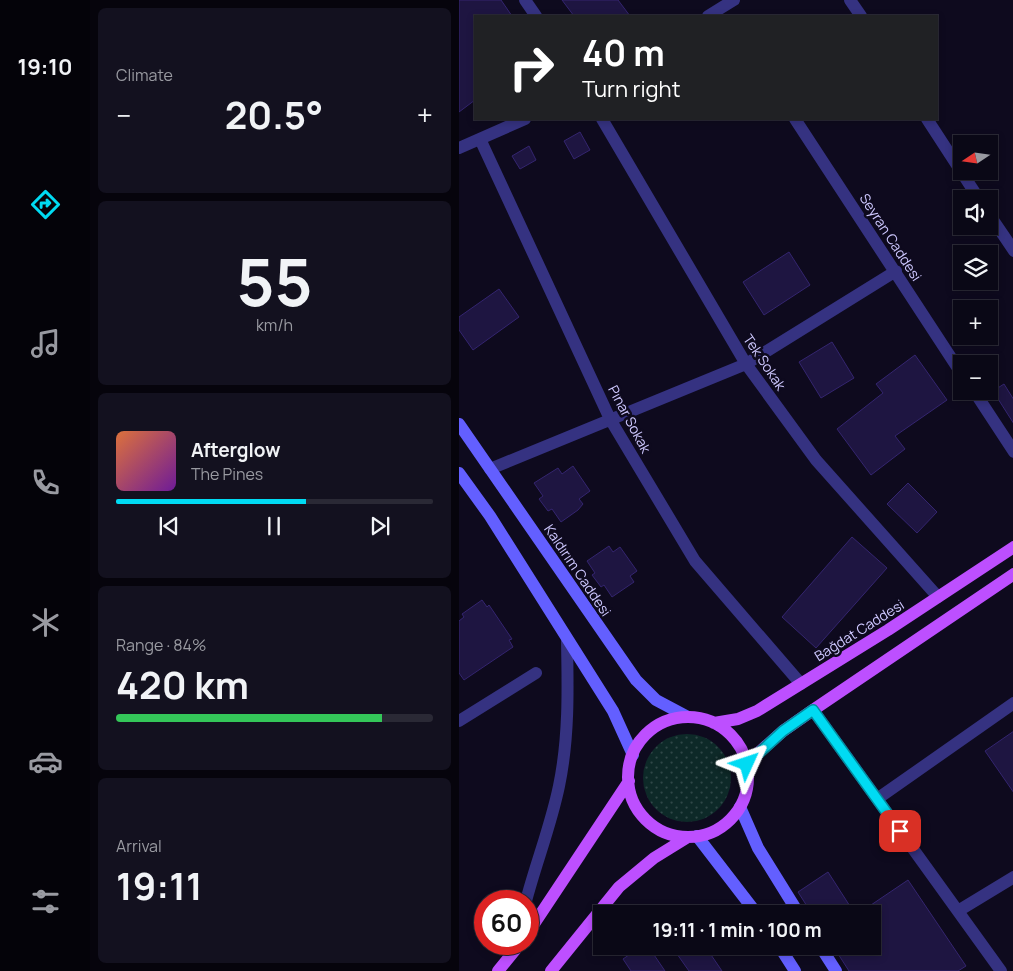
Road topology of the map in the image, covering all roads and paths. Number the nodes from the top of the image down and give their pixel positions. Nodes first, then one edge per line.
1 (525, 0) edge
2 (734, 0) edge
3 (850, 0) edge
4 (722, 8) edge
5 (535, 15) edge
6 (710, 15) edge
7 (860, 15) edge
8 (523, 120) edge
9 (603, 120) edge
10 (796, 120) edge
11 (928, 120) edge
12 (480, 139) junction
13 (459, 148) edge
14 (973, 190) edge
15 (998, 228) edge
16 (1013, 251) edge
17 (896, 271) junction
18 (953, 360) edge
19 (746, 364) junction
20 (980, 400) edge
21 (610, 419) junction
22 (459, 424) edge
23 (1013, 452) edge
24 (490, 468) junction
25 (459, 473) edge
26 (463, 487) edge
27 (1013, 546) edge
28 (1013, 574) edge
29 (938, 597) junction
30 (567, 641) junction
31 (535, 673) dead end
32 (801, 684) junction
33 (1013, 703) edge
34 (813, 710) junction
35 (688, 717) junction
36 (459, 721) edge
37 (714, 723) junction
38 (633, 755) junction
39 (747, 764) junction
40 (629, 781) junction
41 (877, 799) junction
42 (740, 807) junction
43 (693, 836) junction
44 (1013, 877) edge
45 (529, 890) edge
46 (750, 905) edge
47 (793, 905) edge
48 (958, 911) junction
49 (539, 916) edge
50 (511, 955) edge
51 (785, 955) edge
52 (826, 955) edge
53 (556, 969) edge
54 (498, 971) edge
55 (795, 971) edge
56 (836, 971) edge
57 (1001, 971) edge

1 - 5 street
2 - 4 street
3 - 7 street
4 - 6 street
8 - 12 street
9 - 19 street, Tek Sokak
10 - 17 street, Seyran Caddesi
11 - 14 street
12 - 13 street
12 - 21 street, Pınar Sokak
15 - 16 street
17 - 18 street, Seyran Caddesi
17 - 19 street
19 - 21 street
19 - 29 street, Tek Sokak
20 - 23 street
21 - 24 street
21 - 32 street, Pınar Sokak
22 - 24 street, Kaldırım Caddesi
24 - 35 street, Kaldırım Caddesi
25 - 26 street
26 - 30 street
27 - 29 main road, Bağdat Caddesi
28 - 34 main road
29 - 32 main road, Bağdat Caddesi
30 - 38 street
30 - 45 street
31 - 36 street
32 - 37 main road, Bağdat Caddesi
33 - 41 street
34 - 39 main road
34 - 41 street
35 - 37 main road
35 - 38 main road
37 - 39 main road
38 - 40 main road
39 - 42 main road
40 - 43 main road
40 - 49 main road
41 - 48 street
42 - 43 main road
42 - 47 street
43 - 46 street
43 - 53 main road
44 - 48 street
48 - 57 street
50 - 54 main road
51 - 55 street
52 - 56 street

